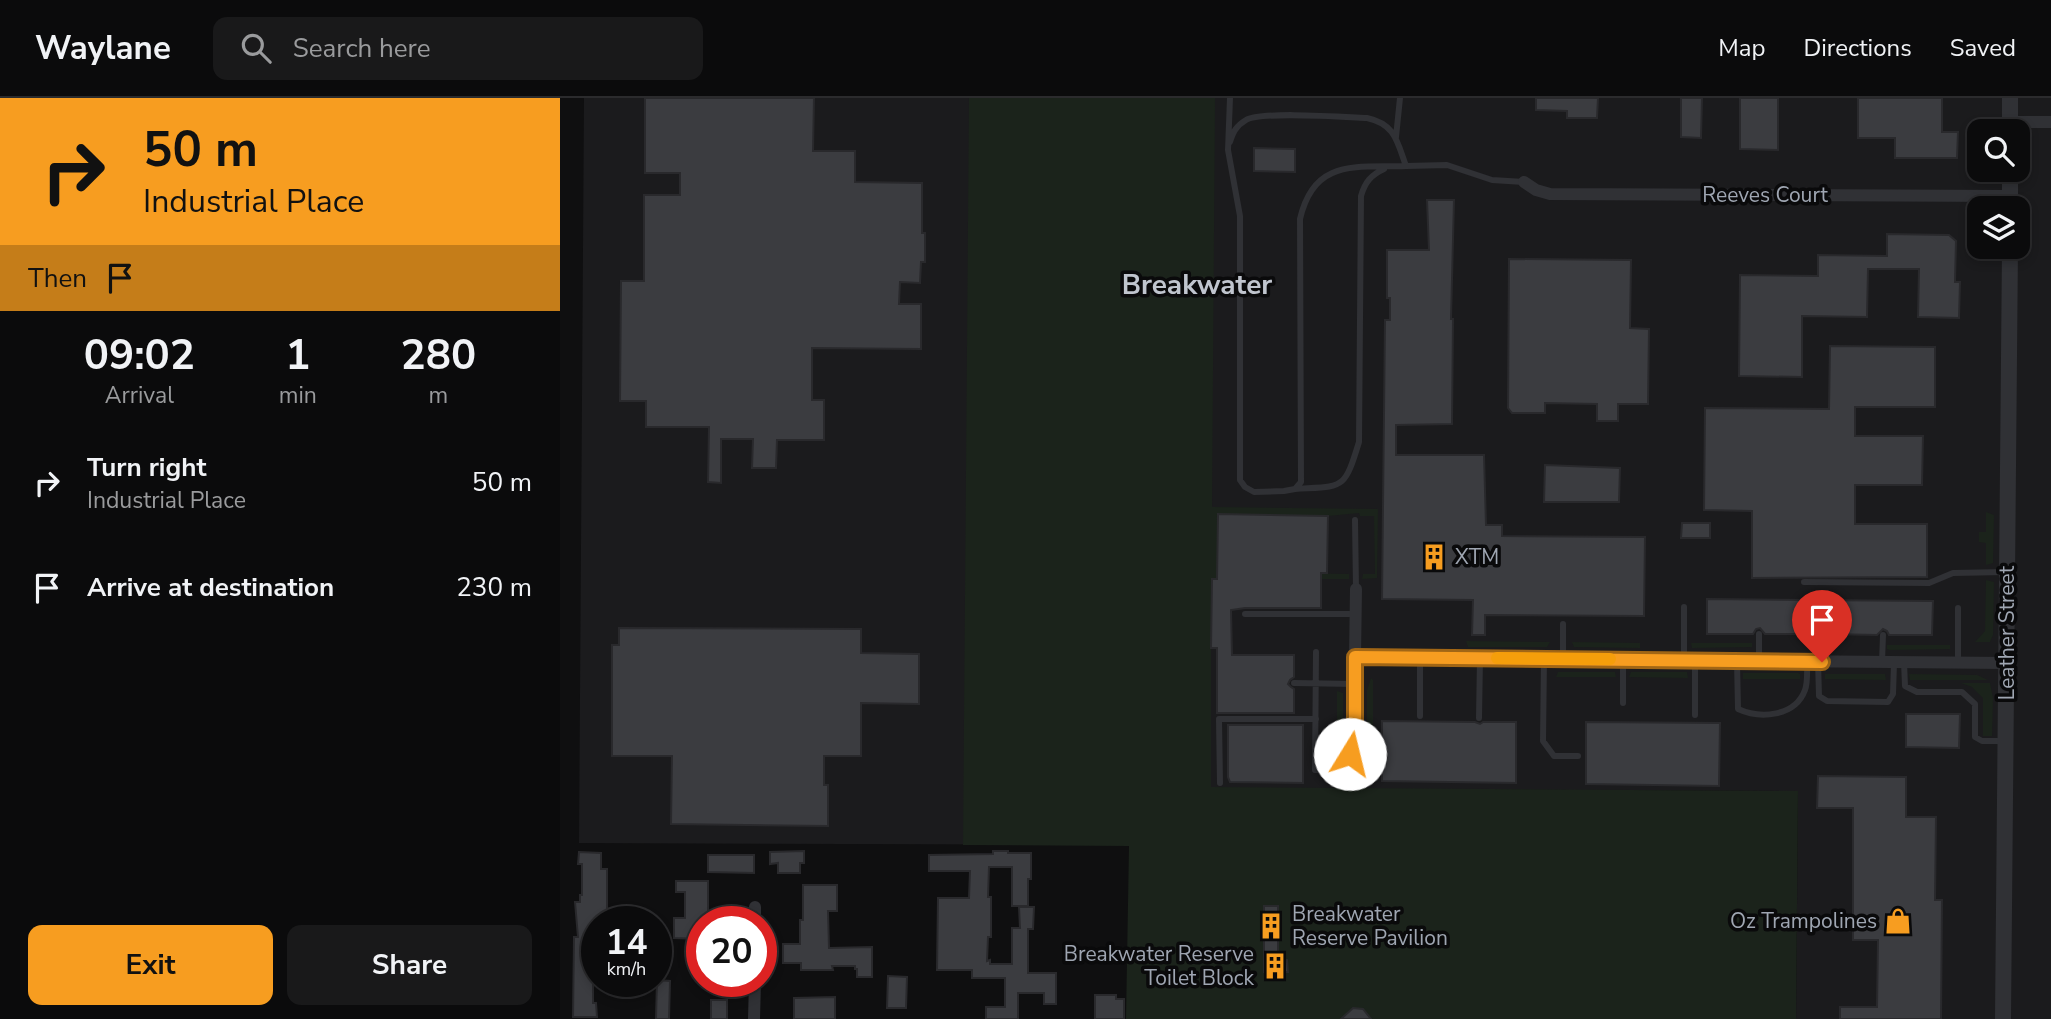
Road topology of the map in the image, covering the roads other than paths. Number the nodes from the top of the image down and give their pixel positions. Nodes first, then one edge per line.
1 (1230, 98) edge
2 (1400, 98) edge
3 (2010, 98) edge
4 (2010, 119) edge
5 (2051, 122) edge
6 (2030, 124) edge
7 (1396, 137) junction
8 (1227, 150) junction
9 (1388, 166) junction
10 (1406, 166) junction
11 (1524, 182) joint
12 (1967, 201) edge
13 (2010, 259) edge
14 (1295, 489) junction
15 (1355, 520) dead end
16 (2007, 572) junction
17 (1804, 582) dead end
18 (1356, 589) joint
19 (1684, 607) dead end
20 (1958, 608) dead end
21 (1822, 611) dead end
22 (1245, 614) dead end
23 (1356, 614) junction
24 (1563, 624) dead end
25 (1759, 634) dead end
26 (1882, 635) dead end
27 (1316, 653) dead end
28 (1355, 657) junction
29 (1420, 658) junction
30 (1480, 658) junction
31 (1544, 658) junction
32 (1563, 658) junction
33 (1623, 659) junction
34 (1689, 660) junction
35 (1737, 661) junction
36 (1759, 661) junction
37 (1816, 662) junction
38 (1893, 662) junction
39 (1958, 663) junction
40 (2006, 663) junction
41 (1294, 683) dead end
42 (1316, 684) junction
43 (1355, 684) junction
44 (1623, 703) dead end
45 (1695, 715) dead end
46 (1420, 716) dead end
47 (1479, 718) dead end
48 (1316, 719) junction
49 (1355, 736) joint
50 (2007, 741) junction
51 (1578, 756) dead end
52 (1220, 783) dead end
53 (755, 997) edge
54 (754, 1019) edge
55 (2003, 1019) edge

1 - 8 lane
2 - 7 lane
3 - 4 street
5 - 6 street
7 - 8 lane
7 - 10 lane
8 - 14 lane
9 - 10 lane
9 - 14 lane
9 - 14 lane
10 - 11 lane
11 - 12 street, Reeves Court
13 - 16 street, Leather Street
15 - 18 lane
16 - 17 lane
16 - 40 street, Leather Street
18 - 23 street
19 - 34 lane
20 - 39 lane
21 - 37 lane
22 - 23 lane
23 - 28 street
24 - 32 lane
25 - 36 lane
26 - 38 lane
27 - 42 lane
28 - 29 street
28 - 43 street
29 - 30 street
29 - 46 lane
30 - 31 street
30 - 47 lane
31 - 32 street
31 - 51 lane
32 - 33 street
33 - 34 street
33 - 44 lane
34 - 35 street
34 - 45 lane
35 - 36 street
35 - 37 lane
36 - 37 street
37 - 38 street
37 - 38 lane
38 - 39 street
38 - 50 lane
39 - 40 street
40 - 50 street, Leather Street
41 - 42 lane
42 - 43 lane
42 - 48 lane
43 - 49 street
48 - 49 lane
48 - 52 lane
50 - 55 street, Leather Street
53 - 54 street

